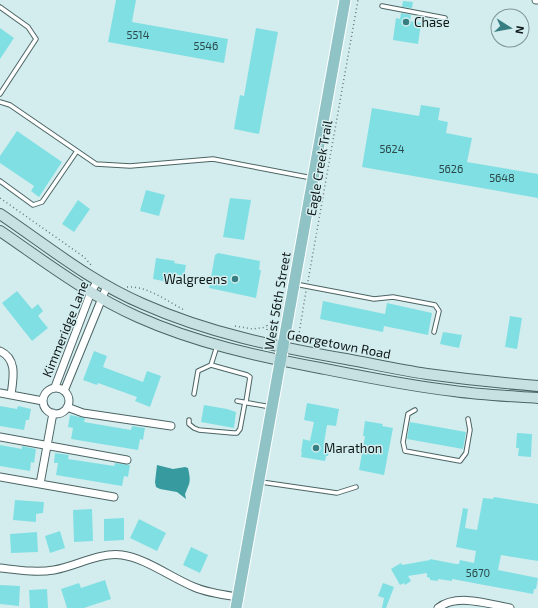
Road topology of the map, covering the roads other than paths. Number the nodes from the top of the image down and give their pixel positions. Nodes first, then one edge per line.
1 (345, 0) edge
2 (382, 6) dead end
3 (0, 8) edge
4 (445, 18) dead end
5 (0, 94) edge
6 (0, 102) edge
7 (77, 152) junction
8 (313, 178) junction
9 (0, 181) edge
10 (0, 214) edge
11 (0, 231) edge
12 (102, 283) junction
13 (294, 283) junction
14 (91, 292) junction
15 (101, 298) junction
16 (434, 332) dead end
17 (217, 346) junction
18 (283, 347) junction
19 (0, 351) edge
20 (280, 361) junction
21 (211, 365) junction
22 (538, 386) edge
23 (55, 387) junction
24 (64, 391) junction
25 (0, 393) edge
26 (194, 394) dead end
27 (11, 395) junction
28 (538, 398) edge
29 (43, 401) junction
30 (237, 401) dead end
31 (245, 402) junction
32 (67, 407) junction
33 (272, 407) junction
34 (414, 410) dead end
35 (53, 414) junction
36 (468, 419) dead end
37 (189, 420) dead end
38 (171, 426) dead end
39 (0, 437) edge
40 (47, 445) junction
41 (127, 460) dead end
42 (0, 476) edge
43 (259, 481) junction
44 (40, 484) junction
45 (356, 487) dead end
46 (114, 497) dead end
47 (0, 568) edge
48 (238, 603) edge
49 (440, 607) edge
50 (510, 608) edge

1 - 8 main road, West 56th Street
2 - 4 lane
3 - 5 lane
6 - 7 lane
7 - 8 lane
7 - 9 lane
8 - 13 main road, West 56th Street
10 - 12 main road, Georgetown Road
11 - 14 main road
12 - 14 street, Kimmeridge Lane
12 - 15 street, Kimmeridge Lane
12 - 18 main road, Georgetown Road
13 - 16 lane
13 - 18 main road, West 56th Street
14 - 15 main road
14 - 23 street, Kimmeridge Lane
15 - 17 main road
15 - 24 street, Kimmeridge Lane
17 - 20 main road
17 - 21 lane
18 - 20 main road, West 56th Street
18 - 22 main road, Georgetown Road
19 - 27 street
20 - 28 main road
20 - 33 main road, West 56th Street
21 - 26 lane
21 - 31 lane
23 - 24 street
23 - 29 street
24 - 32 street
25 - 27 street
27 - 29 street
29 - 35 street
30 - 31 lane
31 - 33 lane
31 - 37 lane
32 - 35 street
32 - 38 street
33 - 43 main road, West 56th Street
34 - 36 lane
35 - 40 street
39 - 40 street
40 - 41 street
40 - 44 street
42 - 44 street
43 - 45 lane
43 - 48 main road, West 56th Street
44 - 46 street
47 - 48 street
49 - 50 street

